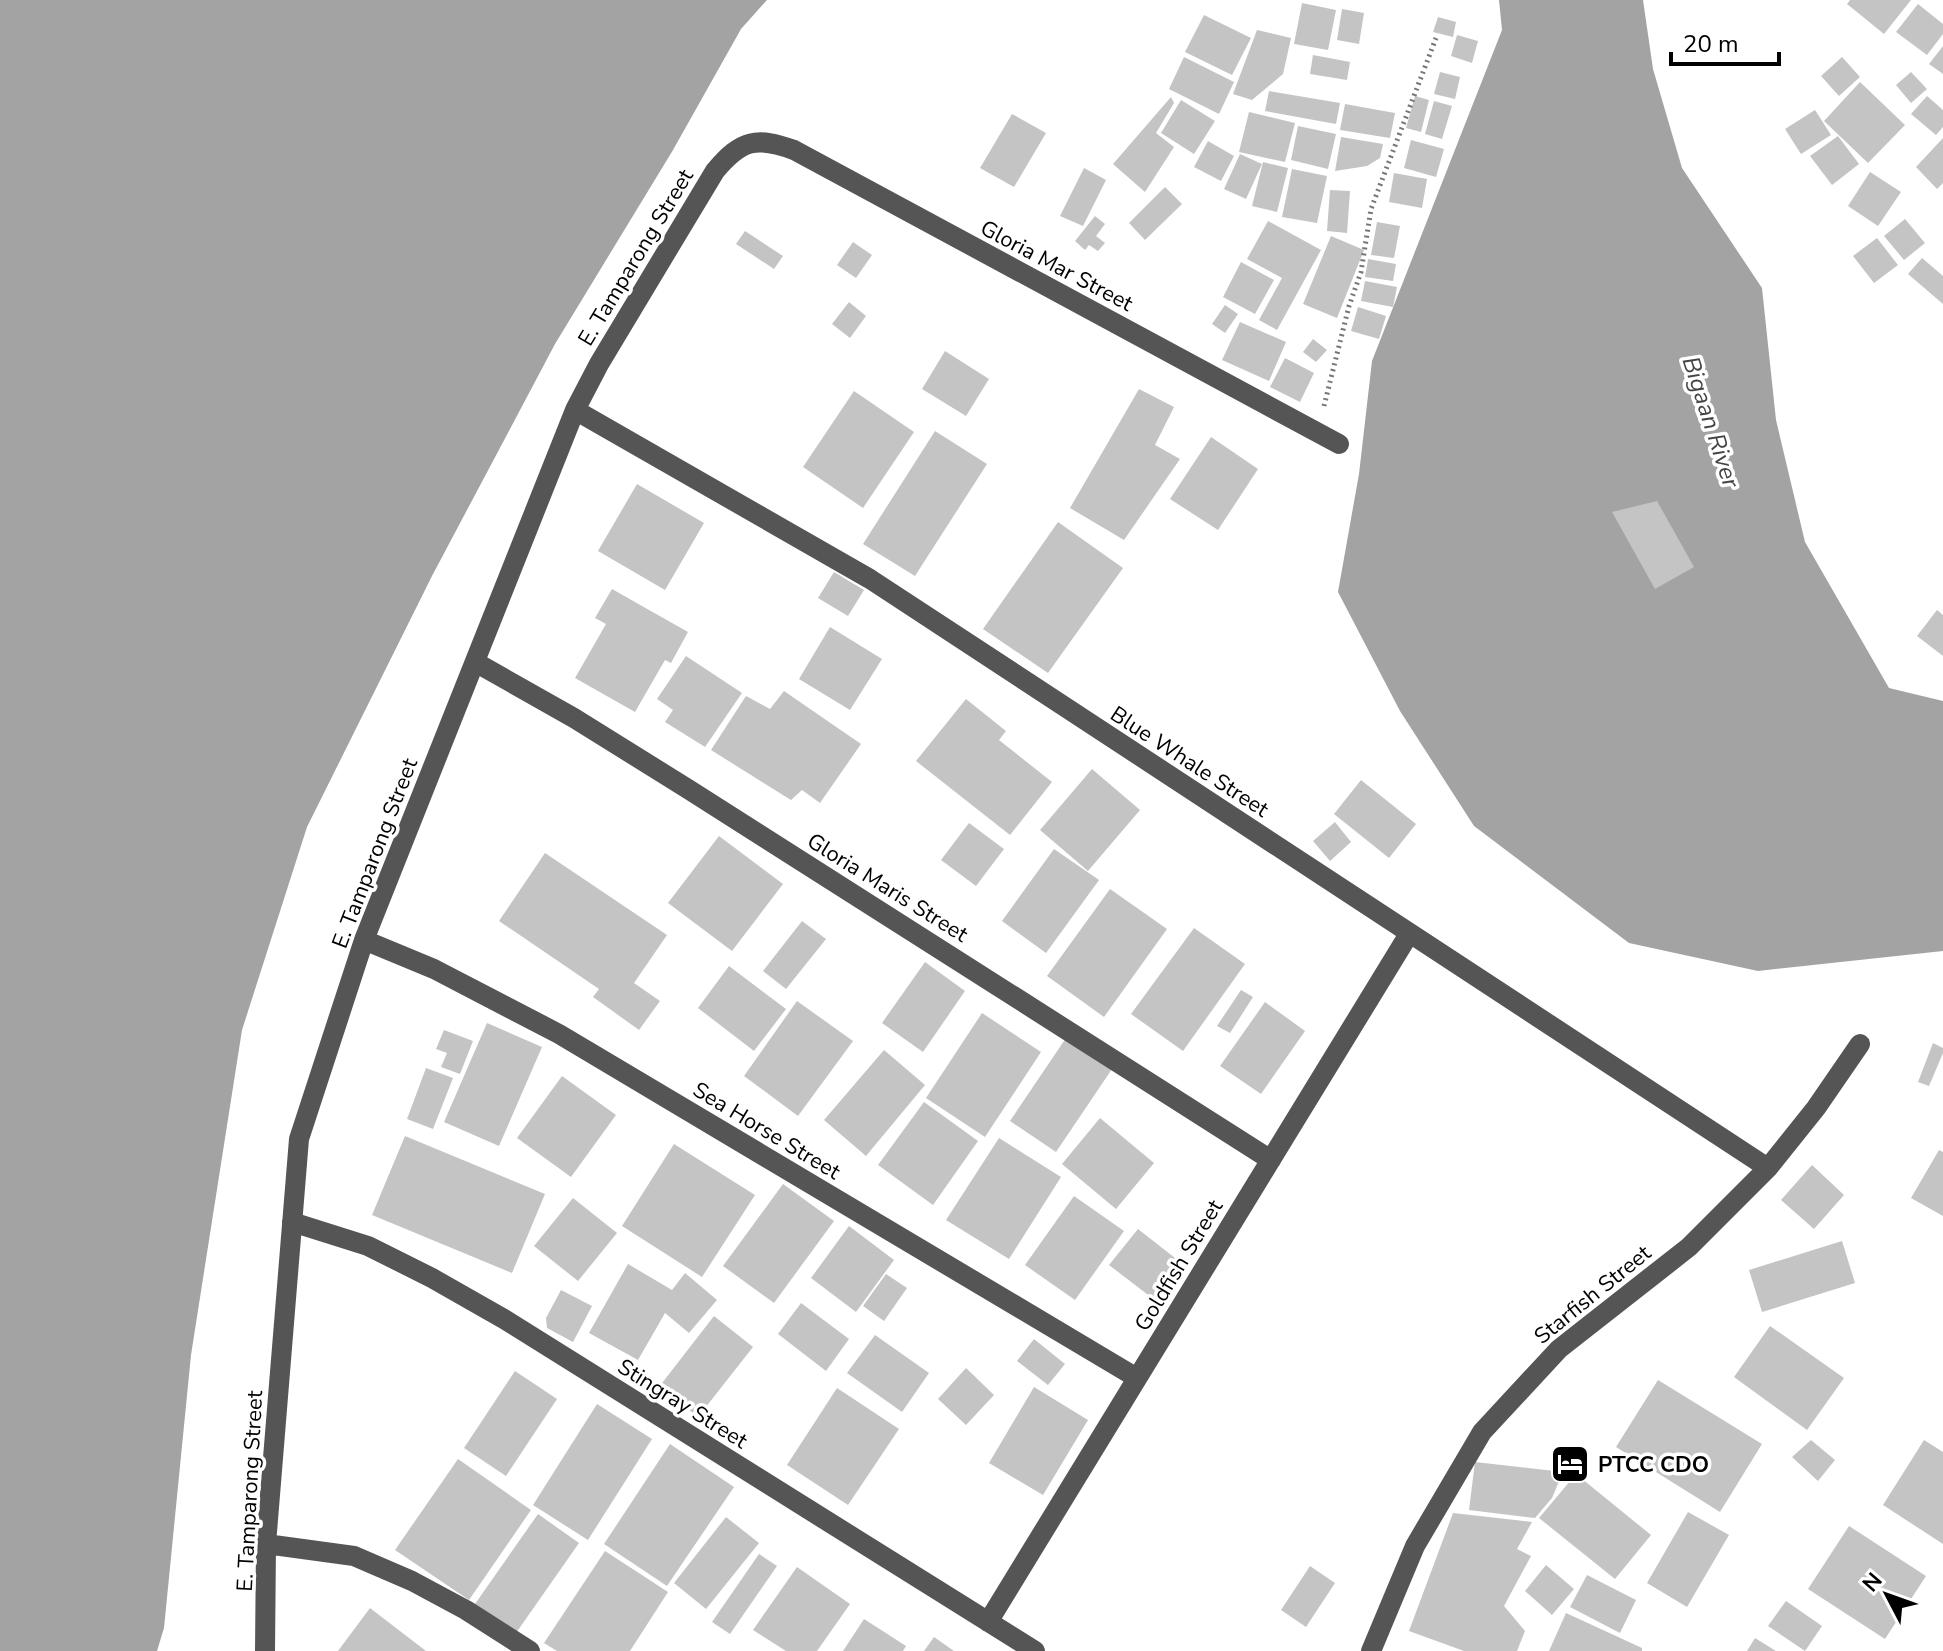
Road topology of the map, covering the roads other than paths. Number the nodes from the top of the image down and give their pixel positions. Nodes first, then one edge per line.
1 (747, 143) joint
2 (575, 410) junction
3 (1339, 444) dead end
4 (475, 662) junction
5 (1409, 934) junction
6 (364, 940) junction
7 (1860, 1044) dead end
8 (1271, 1160) junction
9 (1768, 1168) junction
10 (292, 1222) junction
11 (1137, 1378) junction
12 (266, 1544) junction
13 (988, 1622) junction
14 (265, 1651) edge
15 (530, 1651) edge
16 (1035, 1651) edge
17 (1371, 1651) edge

1 - 2 street, E. Tamparong Street
1 - 3 street, Gloria Mar Street
2 - 4 street, E. Tamparong Street
2 - 5 street, Blue Whale Street
4 - 6 street, E. Tamparong Street
4 - 8 street, Gloria Maris Street
5 - 8 street, Goldfish Street
5 - 9 street, Blue Whale Street
6 - 10 street, E. Tamparong Street
6 - 11 street, Sea Horse Street
7 - 9 street, Starfish Street
8 - 11 street, Goldfish Street
9 - 17 street, Starfish Street
10 - 12 street, E. Tamparong Street
10 - 13 street, Stingray Street
11 - 13 street, Goldfish Street
12 - 14 street, E. Tamparong Street
12 - 15 street
13 - 16 street, Stingray Street

